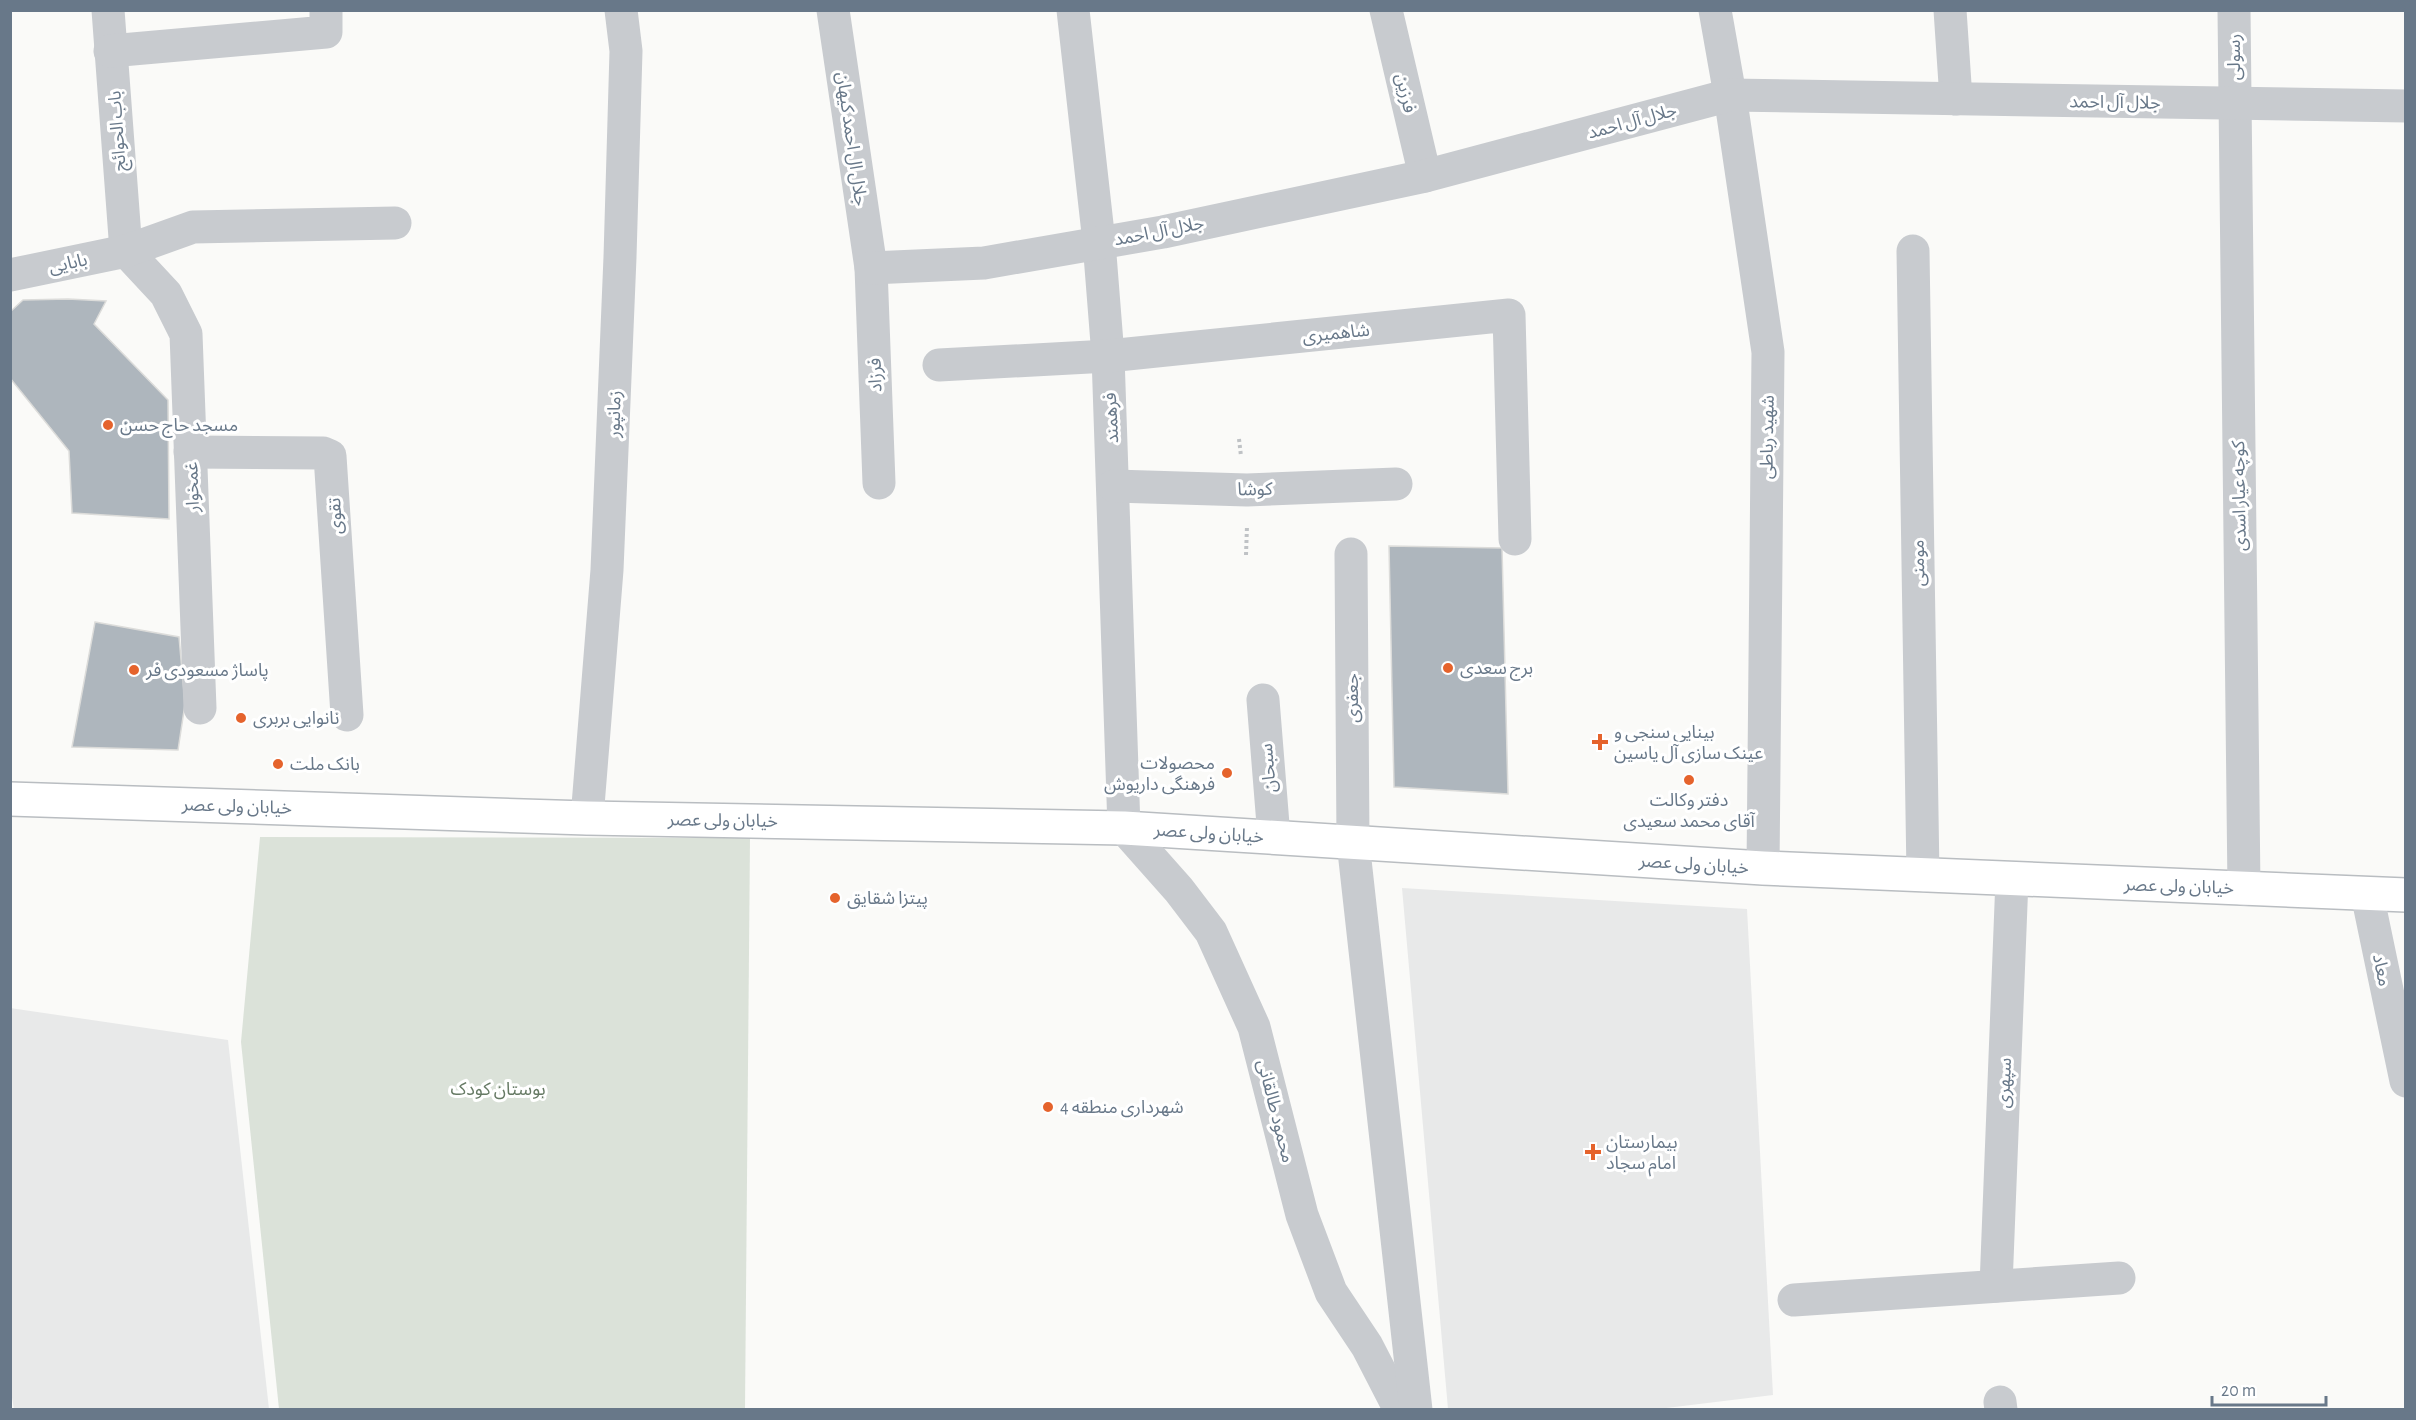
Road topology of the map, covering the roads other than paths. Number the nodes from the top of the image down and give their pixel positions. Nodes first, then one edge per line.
1 (108, 10) edge
2 (326, 10) edge
3 (621, 10) edge
4 (833, 10) edge
5 (1073, 10) edge
6 (1386, 10) edge
7 (1715, 10) edge
8 (1950, 10) edge
9 (2234, 10) edge
10 (110, 51) junction
11 (1730, 95) junction
12 (1956, 99) junction
13 (2234, 104) junction
14 (2406, 106) edge
15 (1425, 176) junction
16 (395, 223) dead end
17 (1100, 242) junction
18 (126, 251) junction
19 (1913, 251) dead end
20 (871, 268) junction
21 (10, 275) edge
22 (1108, 356) junction
23 (939, 365) dead end
24 (190, 452) junction
25 (879, 483) dead end
26 (1396, 484) dead end
27 (1114, 486) junction
28 (1515, 539) dead end
29 (1351, 554) dead end
30 (1263, 700) dead end
31 (200, 708) dead end
32 (347, 715) dead end
33 (10, 799) edge
34 (587, 818) junction
35 (1124, 828) junction
36 (1274, 837) junction
37 (1353, 842) junction
38 (1763, 868) junction
39 (1923, 875) junction
40 (2012, 879) junction
41 (2244, 889) junction
42 (2367, 894) junction
43 (2406, 895) edge
44 (2406, 1081) edge
45 (2119, 1278) dead end
46 (1996, 1286) junction
47 (1794, 1300) dead end
48 (1400, 1410) edge
49 (1416, 1410) edge

1 - 10 street, باب الحوائج
2 - 10 street
3 - 34 street, زمانپور
4 - 20 street, جلال ال احمد کیهان
5 - 17 street, فرهمند
6 - 15 street, فرزین
7 - 11 street, شهید رباطی
8 - 12 street
9 - 13 street, رسولی
10 - 18 street, باب الحوائج
11 - 12 street, جلال آل احمد
11 - 15 street, جلال آل احمد
11 - 38 street, شهید رباطی
12 - 13 street, جلال آل احمد
13 - 14 street, جلال آل احمد
13 - 41 street, کوچه عیار اسدی
15 - 17 street, جلال آل احمد
16 - 18 street, بابایی
17 - 20 street, جلال آل احمد
17 - 22 street, فرهمند
18 - 21 street, بابایی
18 - 24 street, غمخوار
19 - 39 street, مومنی
20 - 25 street, فرزاد
22 - 23 street, شاهمیری
22 - 27 street, فرهمند
22 - 28 street, شاهمیری
24 - 31 street, غمخوار
24 - 32 street, تقوی
26 - 27 street, کوشا
27 - 35 street, فرهمند
29 - 37 street, جعفری
30 - 36 street, سبحان
33 - 34 main road, خیابان ولی عصر
34 - 35 main road, خیابان ولی عصر
35 - 36 main road, خیابان ولی عصر
35 - 48 street, محمود طالقانی
36 - 37 main road, خیابان ولی عصر
37 - 38 main road, خیابان ولی عصر
37 - 49 street
38 - 39 main road, خیابان ولی عصر
39 - 40 main road, خیابان ولی عصر
40 - 41 main road, خیابان ولی عصر
40 - 46 street, سپهری
41 - 42 main road, خیابان ولی عصر
42 - 43 main road, خیابان ولی عصر
42 - 44 street, معاد
45 - 46 street
46 - 47 street

